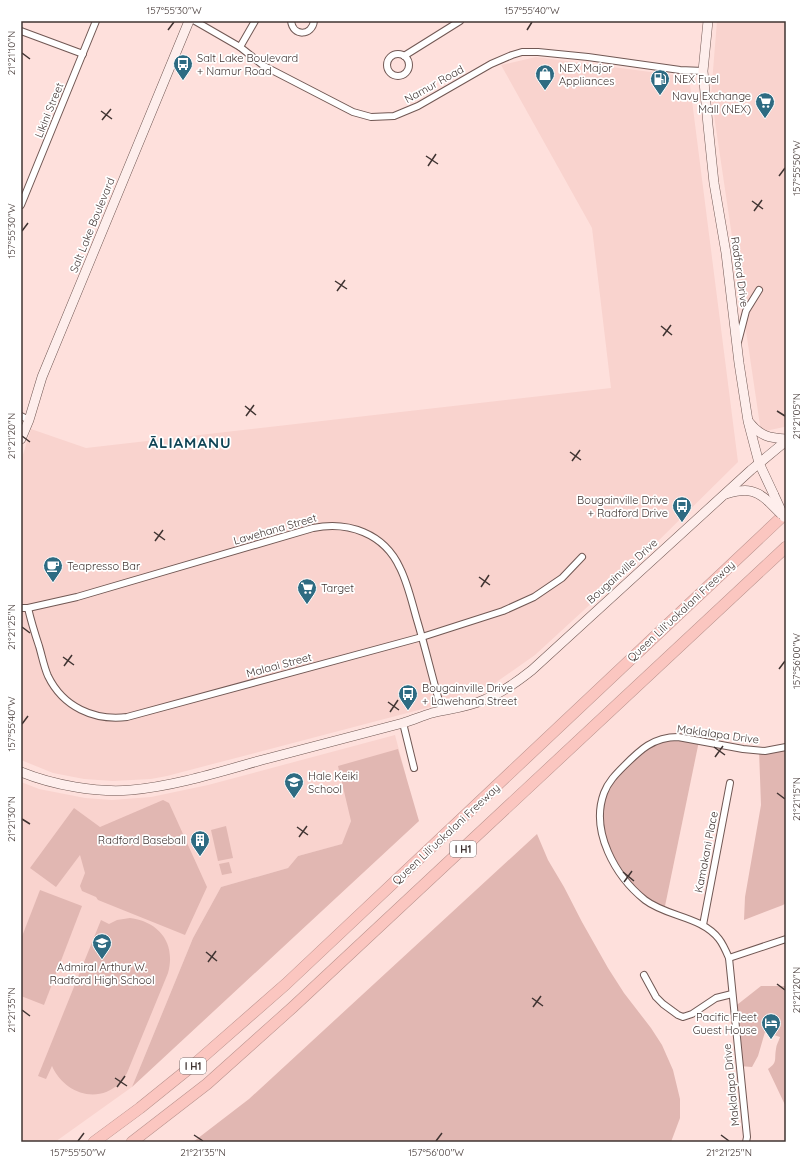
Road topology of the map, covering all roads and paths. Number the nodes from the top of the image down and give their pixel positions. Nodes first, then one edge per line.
1 (96, 21) edge
2 (189, 21) edge
3 (194, 21) edge
4 (255, 21) edge
5 (291, 21) edge
6 (314, 21) edge
7 (460, 21) edge
8 (708, 21) edge
9 (21, 31) edge
10 (240, 48) junction
11 (83, 54) junction
12 (404, 56) dead end
13 (704, 71) junction
14 (21, 206) edge
15 (759, 290) dead end
16 (737, 346) junction
17 (25, 418) edge
18 (748, 421) junction
19 (21, 439) edge
20 (786, 440) edge
21 (759, 463) junction
22 (724, 495) junction
23 (771, 498) junction
24 (785, 516) edge
25 (786, 547) edge
26 (582, 557) dead end
27 (21, 608) edge
28 (28, 608) junction
29 (422, 637) junction
30 (442, 711) junction
31 (403, 723) junction
32 (786, 747) edge
33 (414, 768) dead end
34 (21, 772) edge
35 (730, 783) dead end
36 (703, 925) junction
37 (786, 939) edge
38 (729, 958) junction
39 (644, 975) dead end
40 (732, 994) junction
41 (746, 1140) edge
42 (94, 1142) edge
43 (132, 1142) edge

1 - 11 street, Likini Street
2 - 17 street, Salt Lake Boulevard
3 - 10 street, Namur Road
4 - 10 street
5 - 6 street
7 - 12 street
8 - 13 street, Radford Drive
9 - 11 street
10 - 13 street, Namur Road
11 - 14 street, Likini Street
13 - 16 street, Radford Drive
15 - 16 street
16 - 18 street, Radford Drive
17 - 19 street, Salt Lake Boulevard
18 - 20 street
18 - 21 street, Radford Drive
20 - 21 street, Bougainville Drive
21 - 22 street, Bougainville Drive
21 - 23 street, Radford Drive
22 - 23 street
22 - 30 street, Bougainville Drive
23 - 24 street, bridge
24 - 42 highway, Queen Liliʻuokalani Freeway / I H1
25 - 43 highway, Queen Liliʻuokalani Freeway / I H1
26 - 29 street, Malaai Street
27 - 28 street, Lawehana Street
28 - 29 street, Malaai Street
28 - 29 street, Lawehana Street
29 - 30 street, Lawehana Street
30 - 31 street, Bougainville Drive
31 - 33 street
31 - 34 street, Bougainville Drive
32 - 36 street, Maklalapa Drive
35 - 36 street, Kamakani Place
36 - 38 street, Maklalapa Drive
37 - 38 street
38 - 40 street, Maklalapa Drive
39 - 40 street
40 - 41 street, Maklalapa Drive

